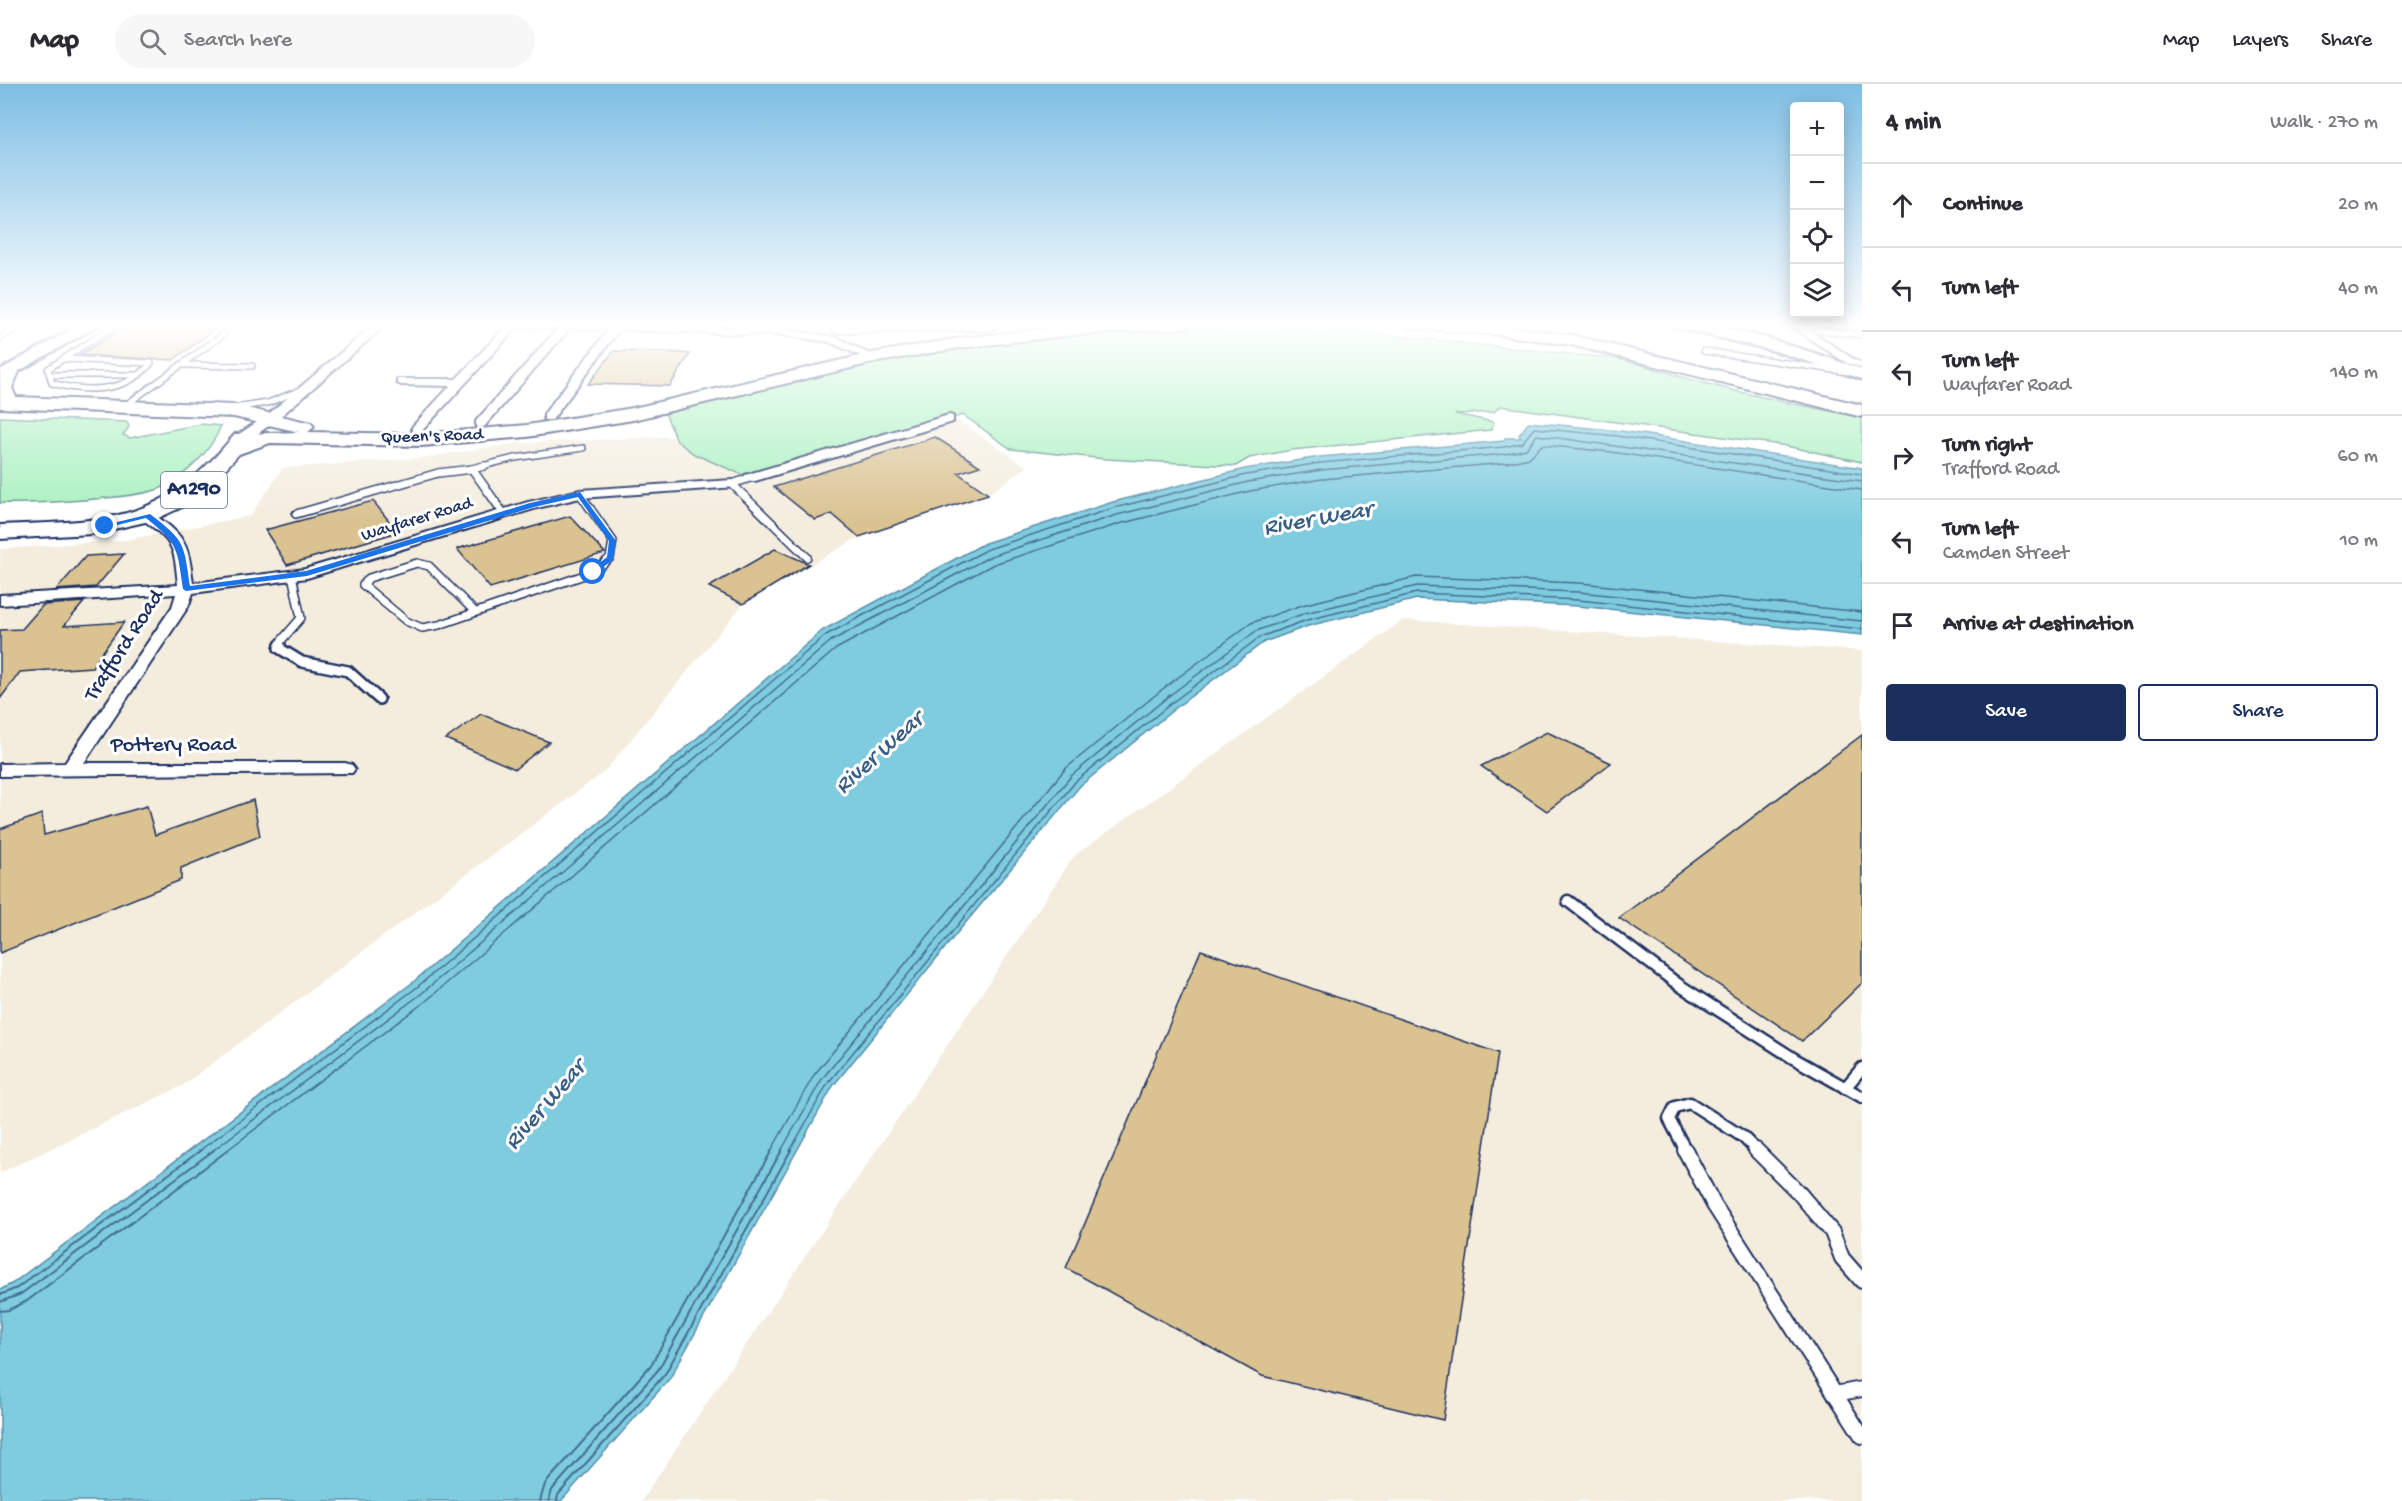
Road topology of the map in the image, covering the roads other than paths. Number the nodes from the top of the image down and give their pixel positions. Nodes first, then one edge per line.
1 (148, 389) edge
2 (300, 389) edge
3 (305, 389) edge
4 (455, 389) edge
5 (511, 389) edge
6 (569, 389) edge
7 (743, 389) edge
8 (1772, 389) edge
9 (4, 403) edge
10 (123, 407) junction
11 (216, 410) junction
12 (1862, 411) edge
13 (548, 417) dead end
14 (270, 418) junction
15 (949, 419) dead end
16 (480, 424) dead end
17 (416, 430) dead end
18 (350, 438) junction
19 (235, 445) junction
20 (583, 448) dead end
21 (472, 469) junction
22 (750, 478) joint
23 (732, 484) junction
24 (580, 494) junction
25 (296, 514) dead end
26 (504, 514) junction
27 (147, 516) junction
28 (0, 532) edge
29 (807, 557) dead end
30 (292, 575) junction
31 (186, 589) junction
32 (0, 600) edge
33 (474, 611) junction
34 (379, 699) dead end
35 (345, 769) dead end
36 (0, 770) edge
37 (70, 770) junction
38 (1568, 901) dead end
39 (1862, 1068) edge
40 (1845, 1088) junction
41 (1862, 1097) edge
42 (1862, 1281) edge
43 (1862, 1389) edge
44 (1835, 1394) junction
45 (1862, 1436) edge

1 - 10 lane
2 - 11 lane
3 - 14 street
4 - 17 street
5 - 16 street
6 - 13 street
7 - 18 main road, Queen's Road / A1290
8 - 12 main road
9 - 10 main road, A1290
10 - 11 main road, A1290
11 - 14 main road, A1290
11 - 19 main road, A1290
14 - 18 main road, A1290
14 - 19 street
15 - 22 street
18 - 19 main road, A1290
19 - 27 main road, A1290
20 - 21 lane
21 - 25 lane
21 - 26 lane
22 - 23 lane
23 - 24 street, Wayfarer Road
23 - 29 lane
24 - 26 street, Wayfarer Road
24 - 33 lane
26 - 30 street, Wayfarer Road
27 - 28 main road, A1290
27 - 31 street, Trafford Road
30 - 31 street, Wayfarer Road
30 - 34 lane
31 - 32 street, Wayfarer Road
31 - 37 street, Trafford Road
33 - 33 lane
35 - 37 street, Pottery Road
36 - 37 street, Pottery Road
38 - 40 lane
39 - 40 lane
40 - 41 lane
42 - 44 lane
43 - 44 lane
44 - 45 lane

